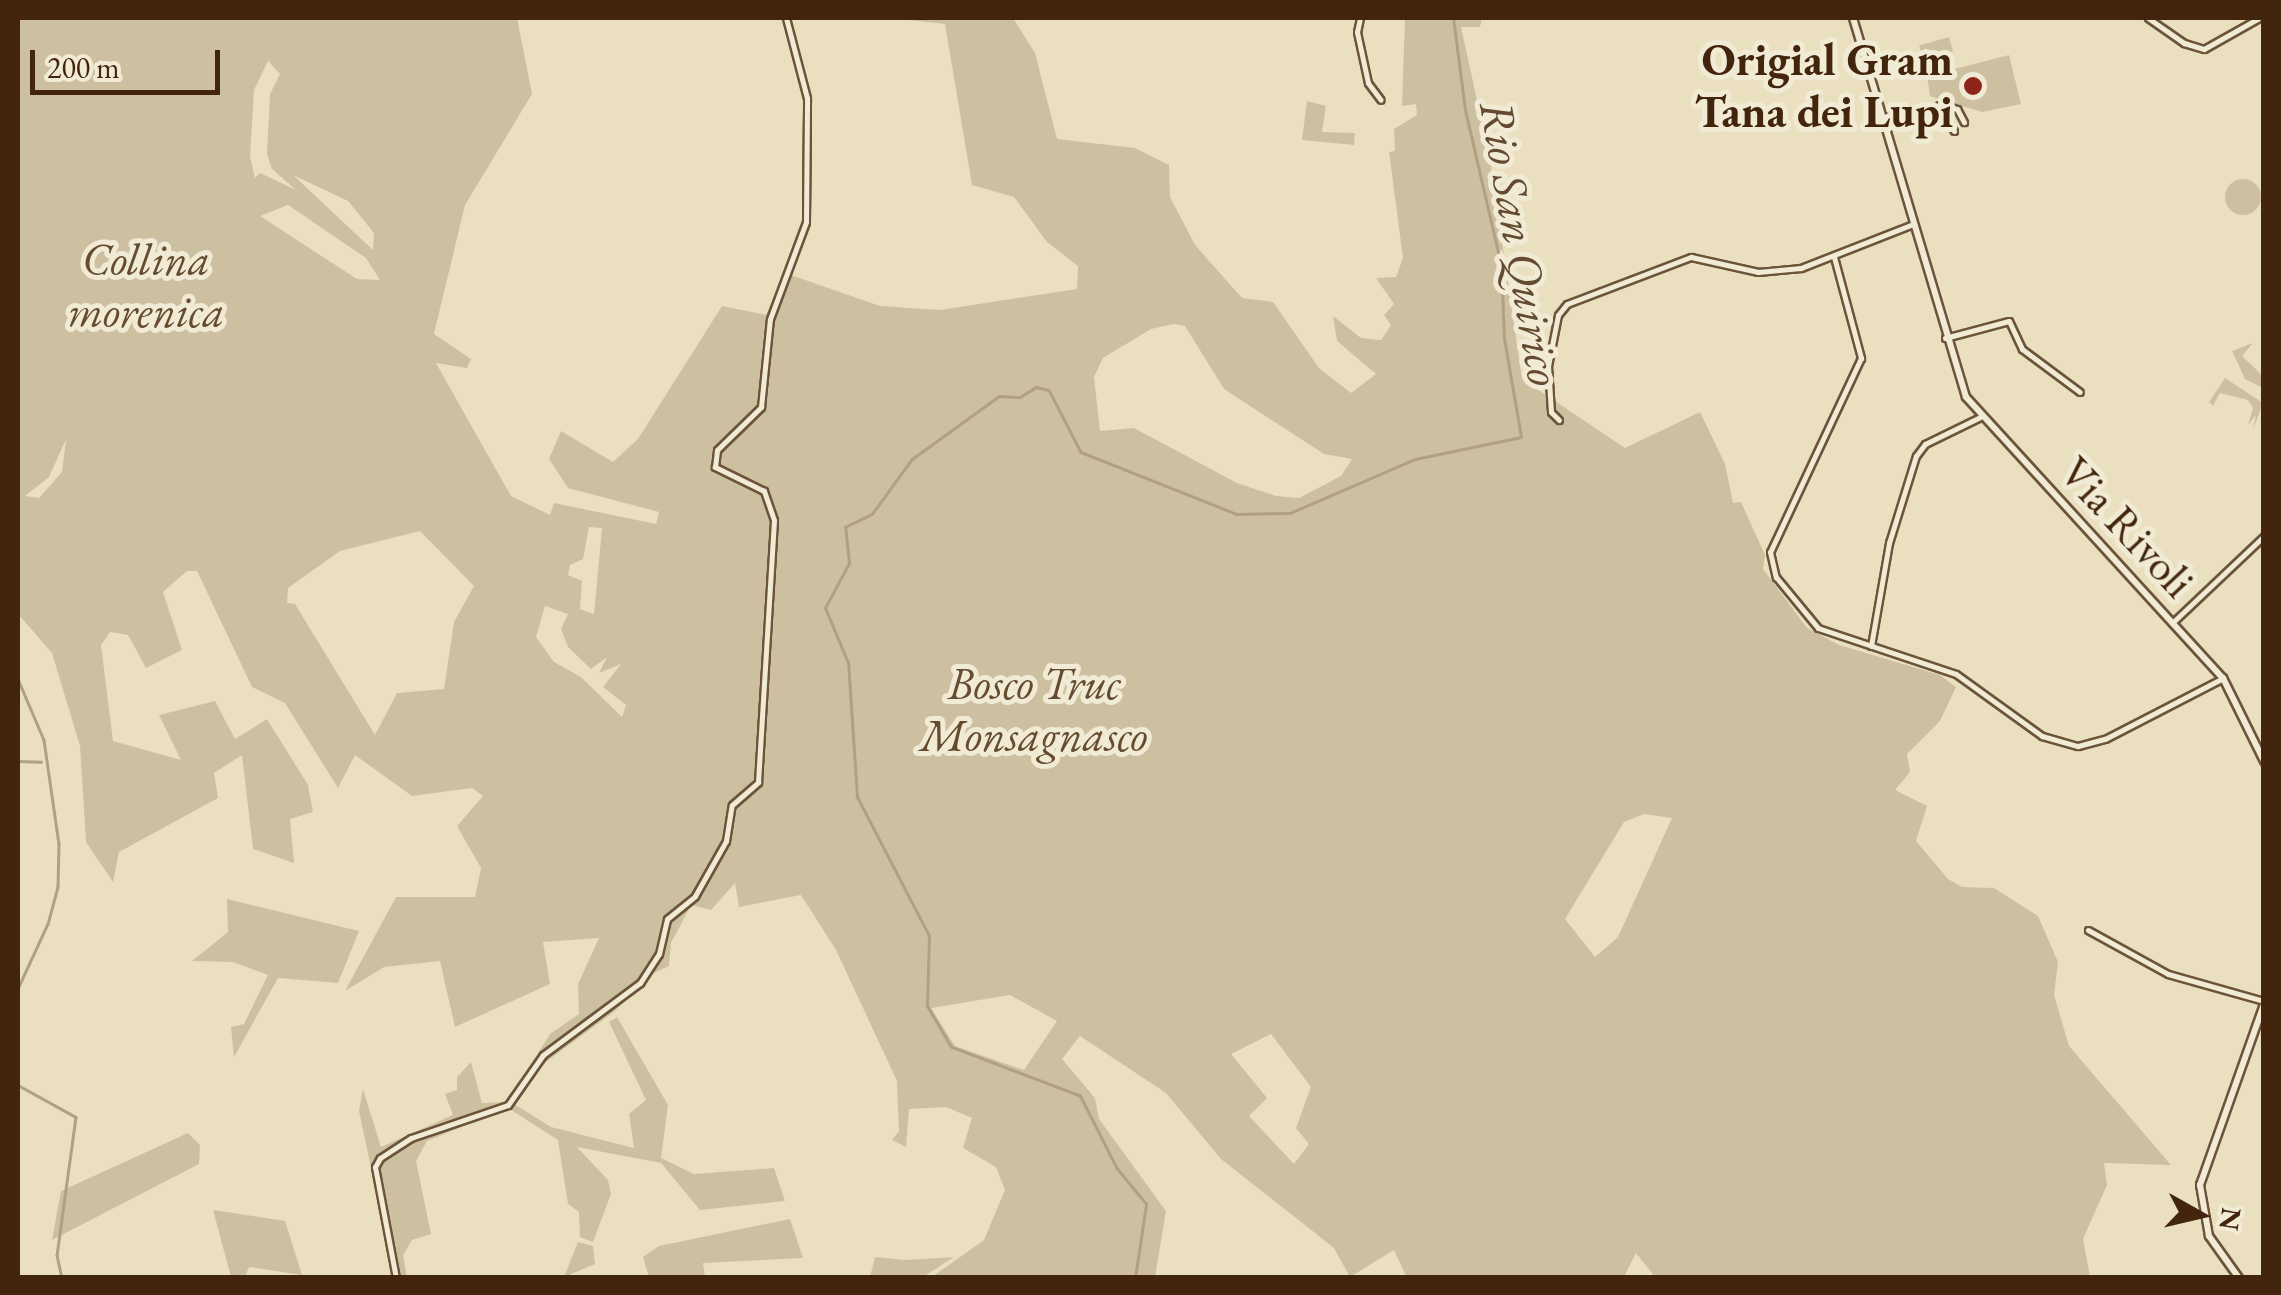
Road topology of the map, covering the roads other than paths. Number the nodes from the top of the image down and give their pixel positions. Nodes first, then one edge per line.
1 (786, 18) edge
2 (800, 18) edge
3 (1360, 18) edge
4 (1853, 18) edge
5 (2148, 18) edge
6 (2259, 18) edge
7 (1381, 100) dead end
8 (1939, 105) junction
9 (1882, 118) junction
10 (1964, 122) dead end
11 (1954, 131) dead end
12 (1912, 226) junction
13 (1834, 257) junction
14 (1945, 338) junction
15 (2080, 392) dead end
16 (1980, 417) junction
17 (1560, 420) dead end
18 (2264, 536) edge
19 (2172, 623) junction
20 (1871, 648) junction
21 (2223, 678) junction
22 (2264, 761) edge
23 (2088, 930) dead end
24 (2264, 1003) edge
25 (396, 1278) edge
26 (2239, 1278) edge

1 - 2 street
1 - 25 street
3 - 7 street
4 - 9 street, Via Rivoli
5 - 6 street
8 - 9 street
8 - 10 street
8 - 11 street
9 - 12 street, Via Rivoli
12 - 13 street
12 - 14 street, Via Rivoli
13 - 17 street
13 - 20 street
14 - 15 street, Via Rivoli
14 - 16 street, Via Rivoli
16 - 19 street, Via Rivoli
16 - 20 street
18 - 19 street
19 - 21 street, Via Rivoli
20 - 21 street
21 - 22 street, Via Rivoli
23 - 24 street
24 - 26 street

